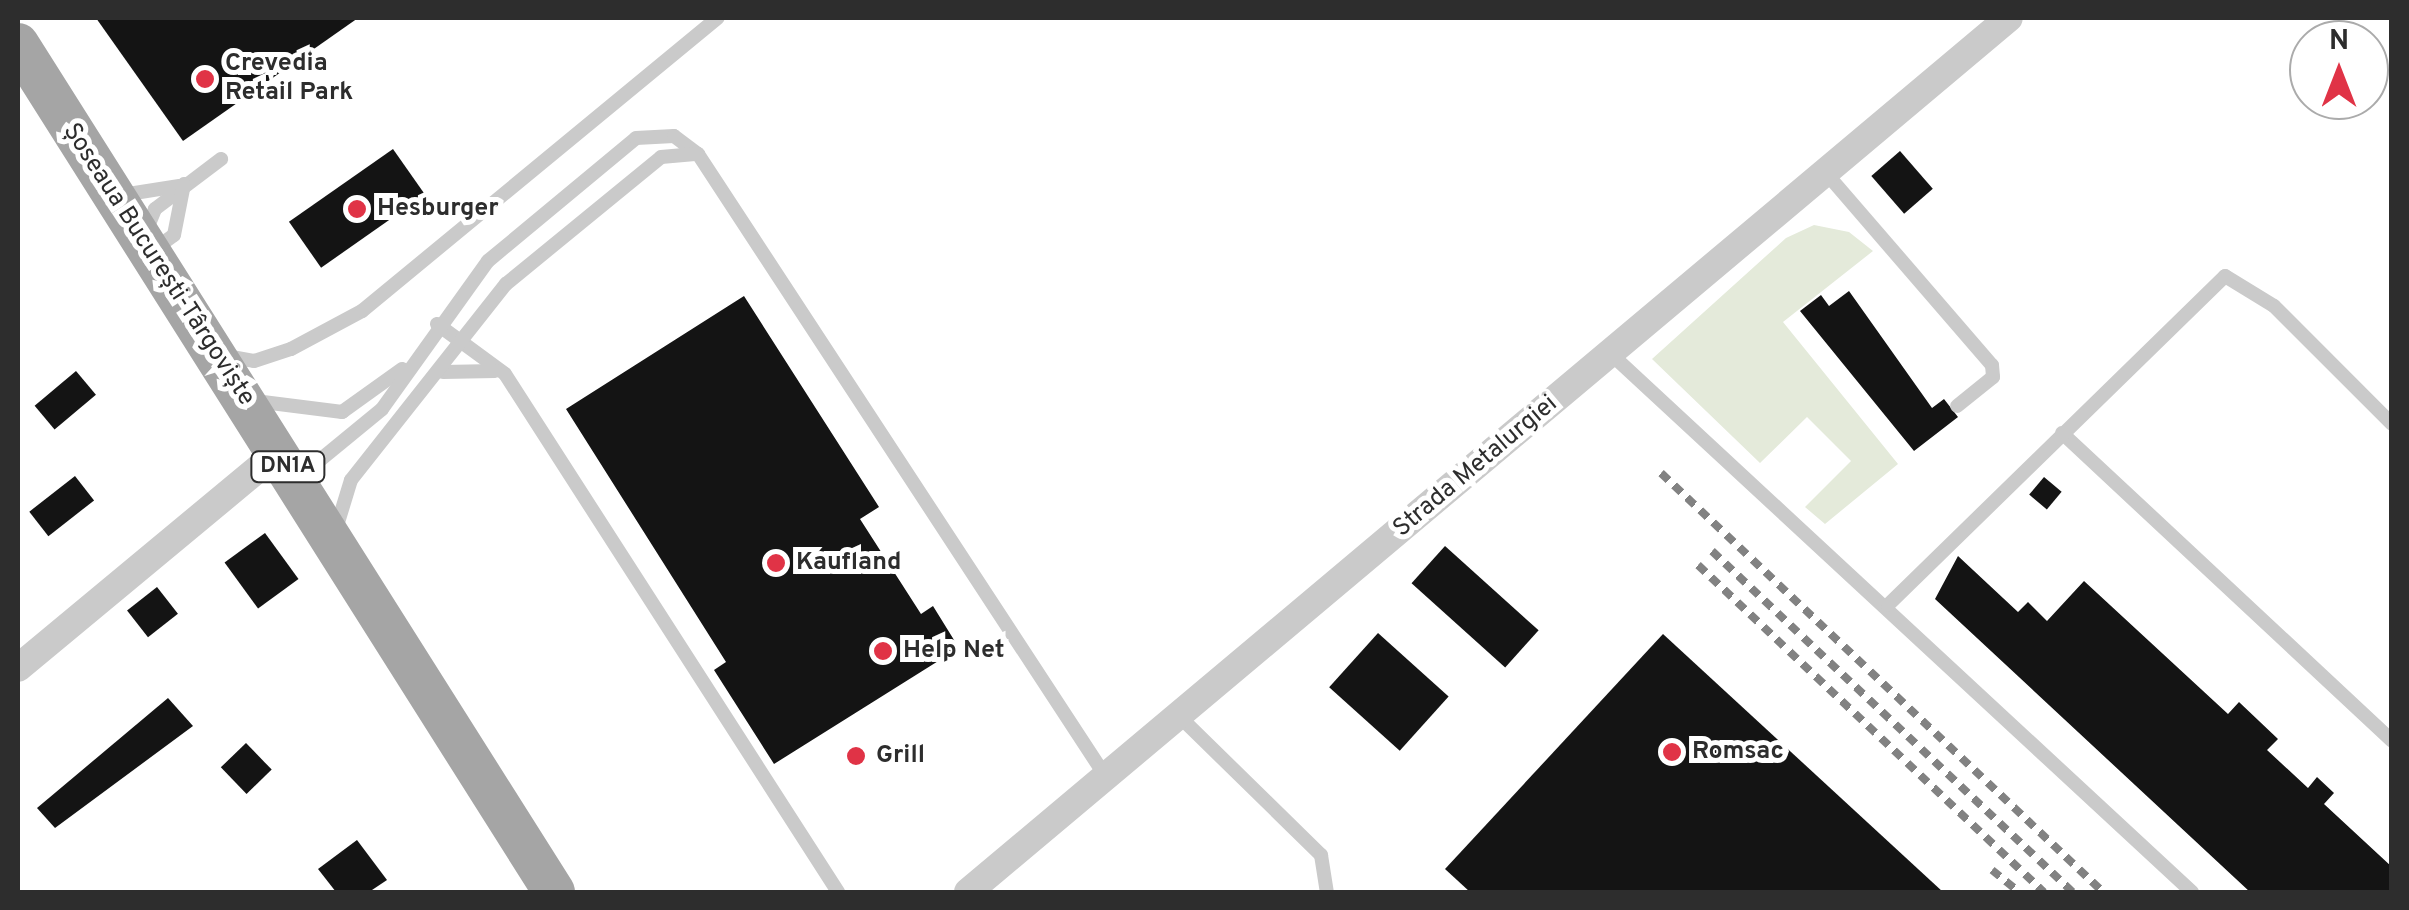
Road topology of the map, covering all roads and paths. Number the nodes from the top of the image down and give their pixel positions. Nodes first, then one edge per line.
1 (718, 18) edge
2 (2009, 18) edge
3 (18, 44) edge
4 (698, 154) junction
5 (221, 159) dead end
6 (1826, 173) junction
7 (184, 184) junction
8 (114, 195) junction
9 (147, 246) junction
10 (437, 324) junction
11 (464, 343) junction
12 (215, 354) junction
13 (1611, 354) junction
14 (413, 358) junction
15 (440, 374) junction
16 (505, 374) junction
17 (243, 397) junction
18 (1957, 406) dead end
19 (2392, 424) edge
20 (2062, 433) junction
21 (278, 452) junction
22 (304, 494) junction
23 (338, 545) junction
24 (1888, 605) junction
25 (18, 668) edge
26 (1178, 716) junction
27 (2392, 742) edge
28 (1106, 777) junction
29 (554, 892) edge
30 (838, 892) edge
31 (968, 892) edge
32 (1327, 892) edge
33 (2192, 892) edge

1 - 12 lane
2 - 6 street, Strada Metalurgiei
3 - 8 main road, Șoseaua București-Târgoviște / DN1A
4 - 10 lane
4 - 11 lane
4 - 28 lane
5 - 7 lane
6 - 13 street, Strada Metalurgiei
6 - 18 lane
7 - 8 lane
7 - 9 lane
7 - 9 lane
8 - 9 main road, Șoseaua București-Târgoviște / DN1A
9 - 12 main road, Șoseaua București-Târgoviște / DN1A
10 - 11 lane
10 - 14 lane
11 - 15 lane
11 - 16 lane
12 - 17 main road, Șoseaua București-Târgoviște / DN1A
13 - 24 lane
13 - 26 street, Strada Metalurgiei
14 - 17 lane
14 - 22 lane
15 - 16 lane
15 - 23 lane
16 - 30 lane
17 - 21 main road, Șoseaua București-Târgoviște / DN1A
19 - 20 lane
20 - 24 lane
20 - 27 lane
21 - 22 main road, Șoseaua București-Târgoviște / DN1A
21 - 25 street
22 - 23 main road, Șoseaua București-Târgoviște / DN1A
23 - 29 main road, Șoseaua București-Târgoviște / DN1A
24 - 33 lane
26 - 28 street, Strada Metalurgiei
26 - 32 lane
28 - 31 street, Strada Metalurgiei

